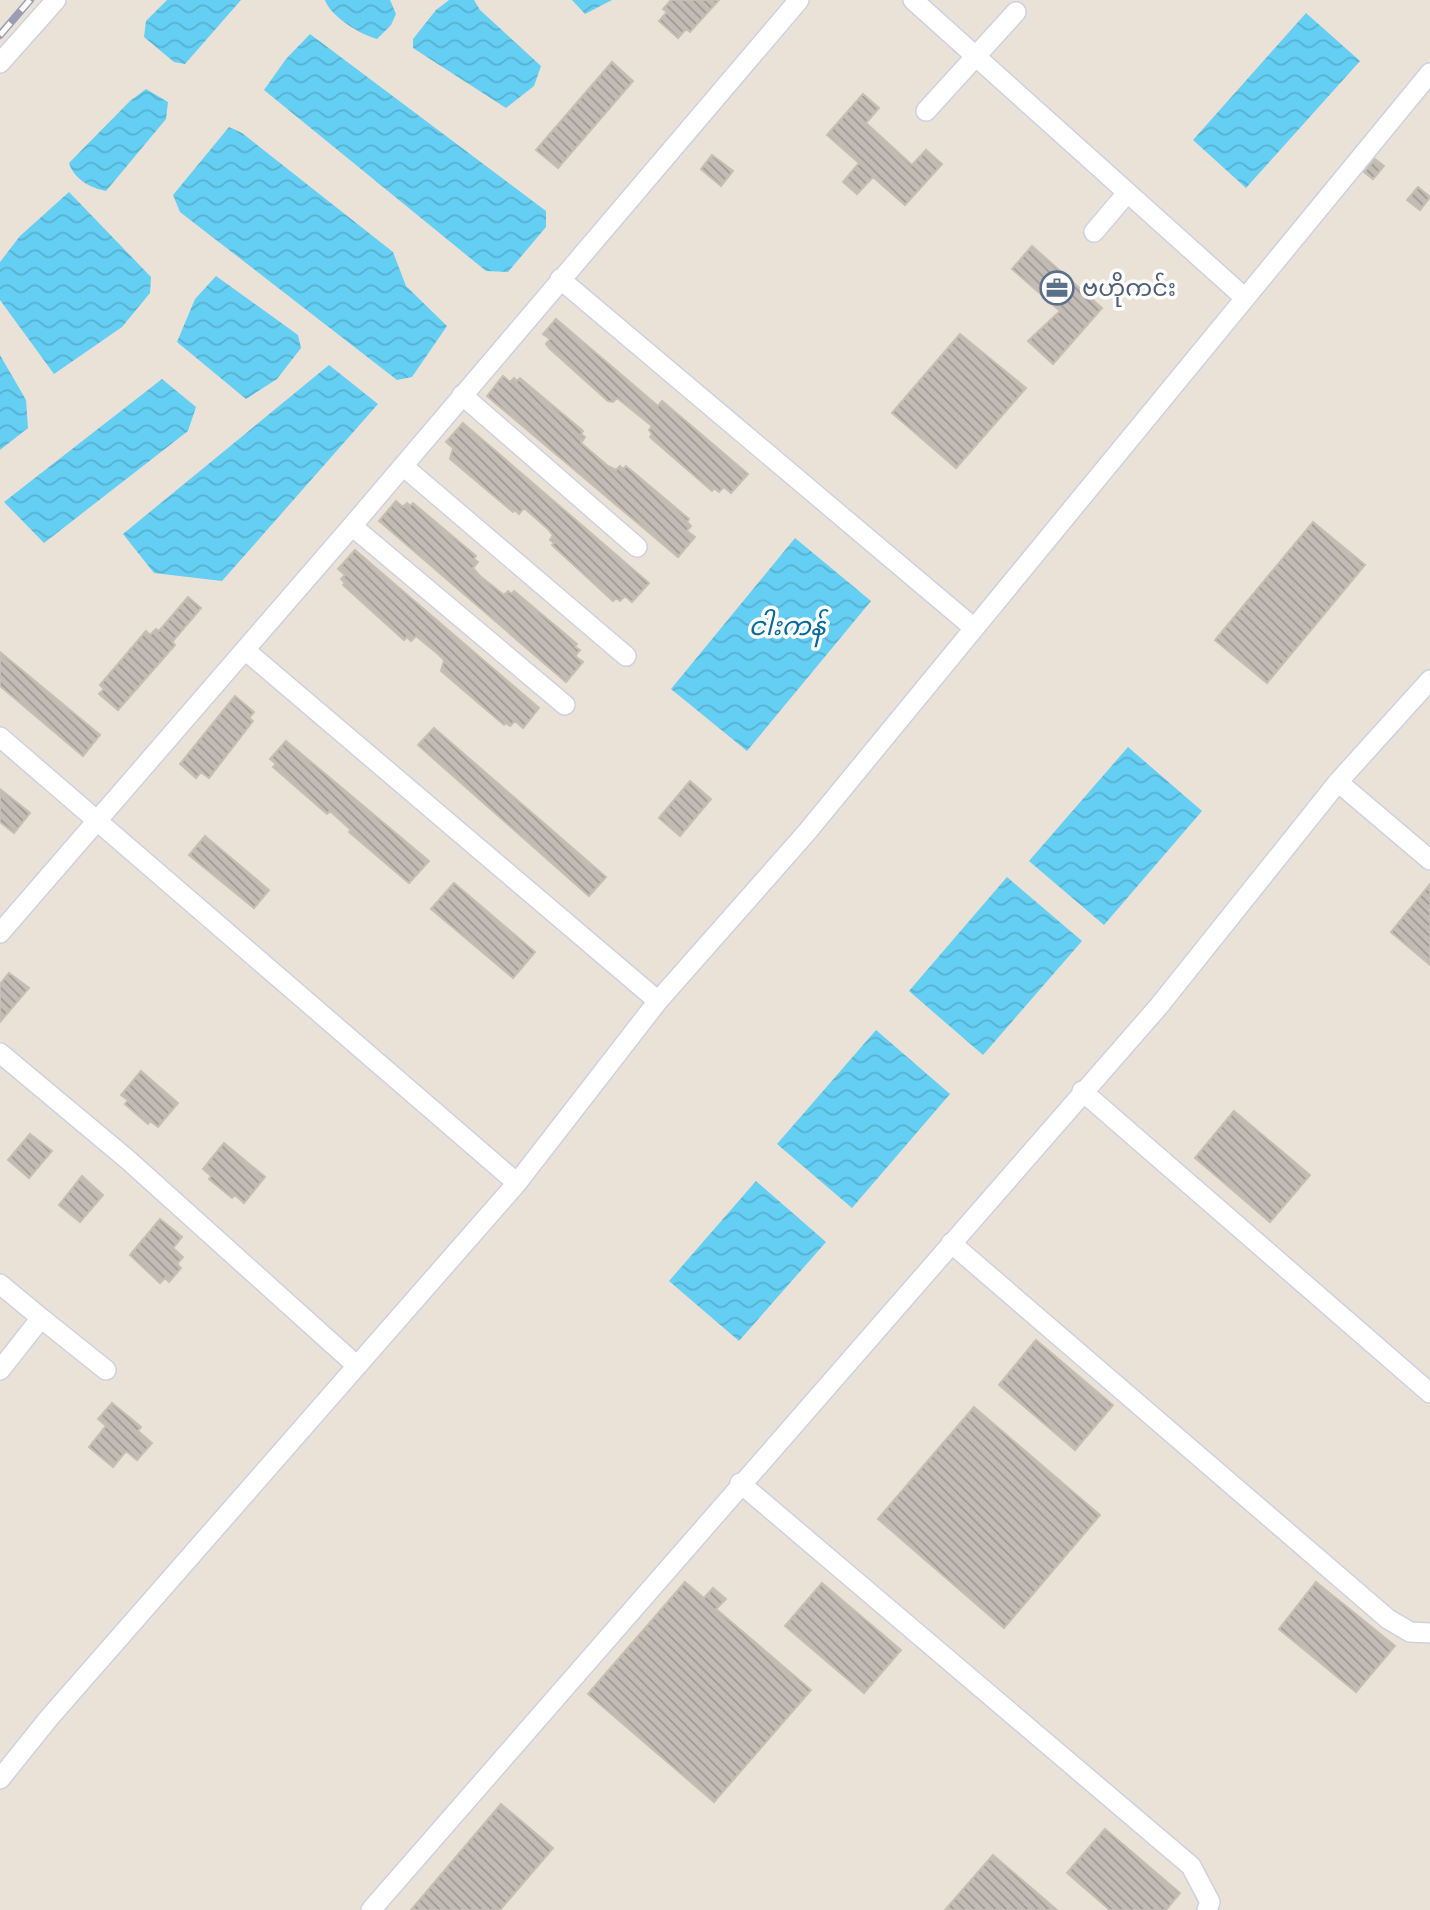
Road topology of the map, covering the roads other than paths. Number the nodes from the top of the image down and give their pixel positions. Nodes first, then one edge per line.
1 (56, 0) edge
2 (799, 0) edge
3 (912, 0) edge
4 (1016, 12) dead end
5 (974, 56) junction
6 (0, 63) edge
7 (1430, 73) edge
8 (926, 111) dead end
9 (1127, 192) junction
10 (1094, 232) dead end
11 (560, 279) junction
12 (1245, 298) junction
13 (462, 395) junction
14 (403, 466) junction
15 (352, 526) junction
16 (637, 547) dead end
17 (974, 628) junction
18 (245, 650) junction
19 (626, 656) dead end
20 (1430, 680) edge
21 (565, 705) dead end
22 (0, 737) edge
23 (1338, 782) junction
24 (98, 821) junction
25 (1430, 860) edge
26 (0, 933) edge
27 (658, 1001) junction
28 (0, 1053) edge
29 (1082, 1091) junction
30 (517, 1183) junction
31 (951, 1243) junction
32 (0, 1284) edge
33 (41, 1318) junction
34 (356, 1365) junction
35 (0, 1370) edge
36 (107, 1370) dead end
37 (1430, 1393) edge
38 (740, 1483) junction
39 (1430, 1633) edge
40 (4, 1766) edge
41 (371, 1910) edge
42 (1207, 1910) edge

1 - 6 street
2 - 11 street
3 - 5 street
4 - 5 street
5 - 8 street
5 - 9 street
7 - 12 street
9 - 10 street
9 - 12 street
11 - 13 street
11 - 17 street
12 - 17 street
13 - 14 street
13 - 16 street
14 - 15 street
14 - 19 street
15 - 18 street
15 - 21 street
17 - 27 street
18 - 24 street
18 - 27 street
20 - 23 street
22 - 24 street
23 - 25 street
23 - 29 street
24 - 26 street
24 - 30 street
27 - 30 street
28 - 34 street
29 - 31 street
29 - 37 street
30 - 34 street
31 - 38 street
31 - 39 street
32 - 33 street
33 - 35 street
33 - 36 street
34 - 40 street
38 - 41 street
38 - 42 street

